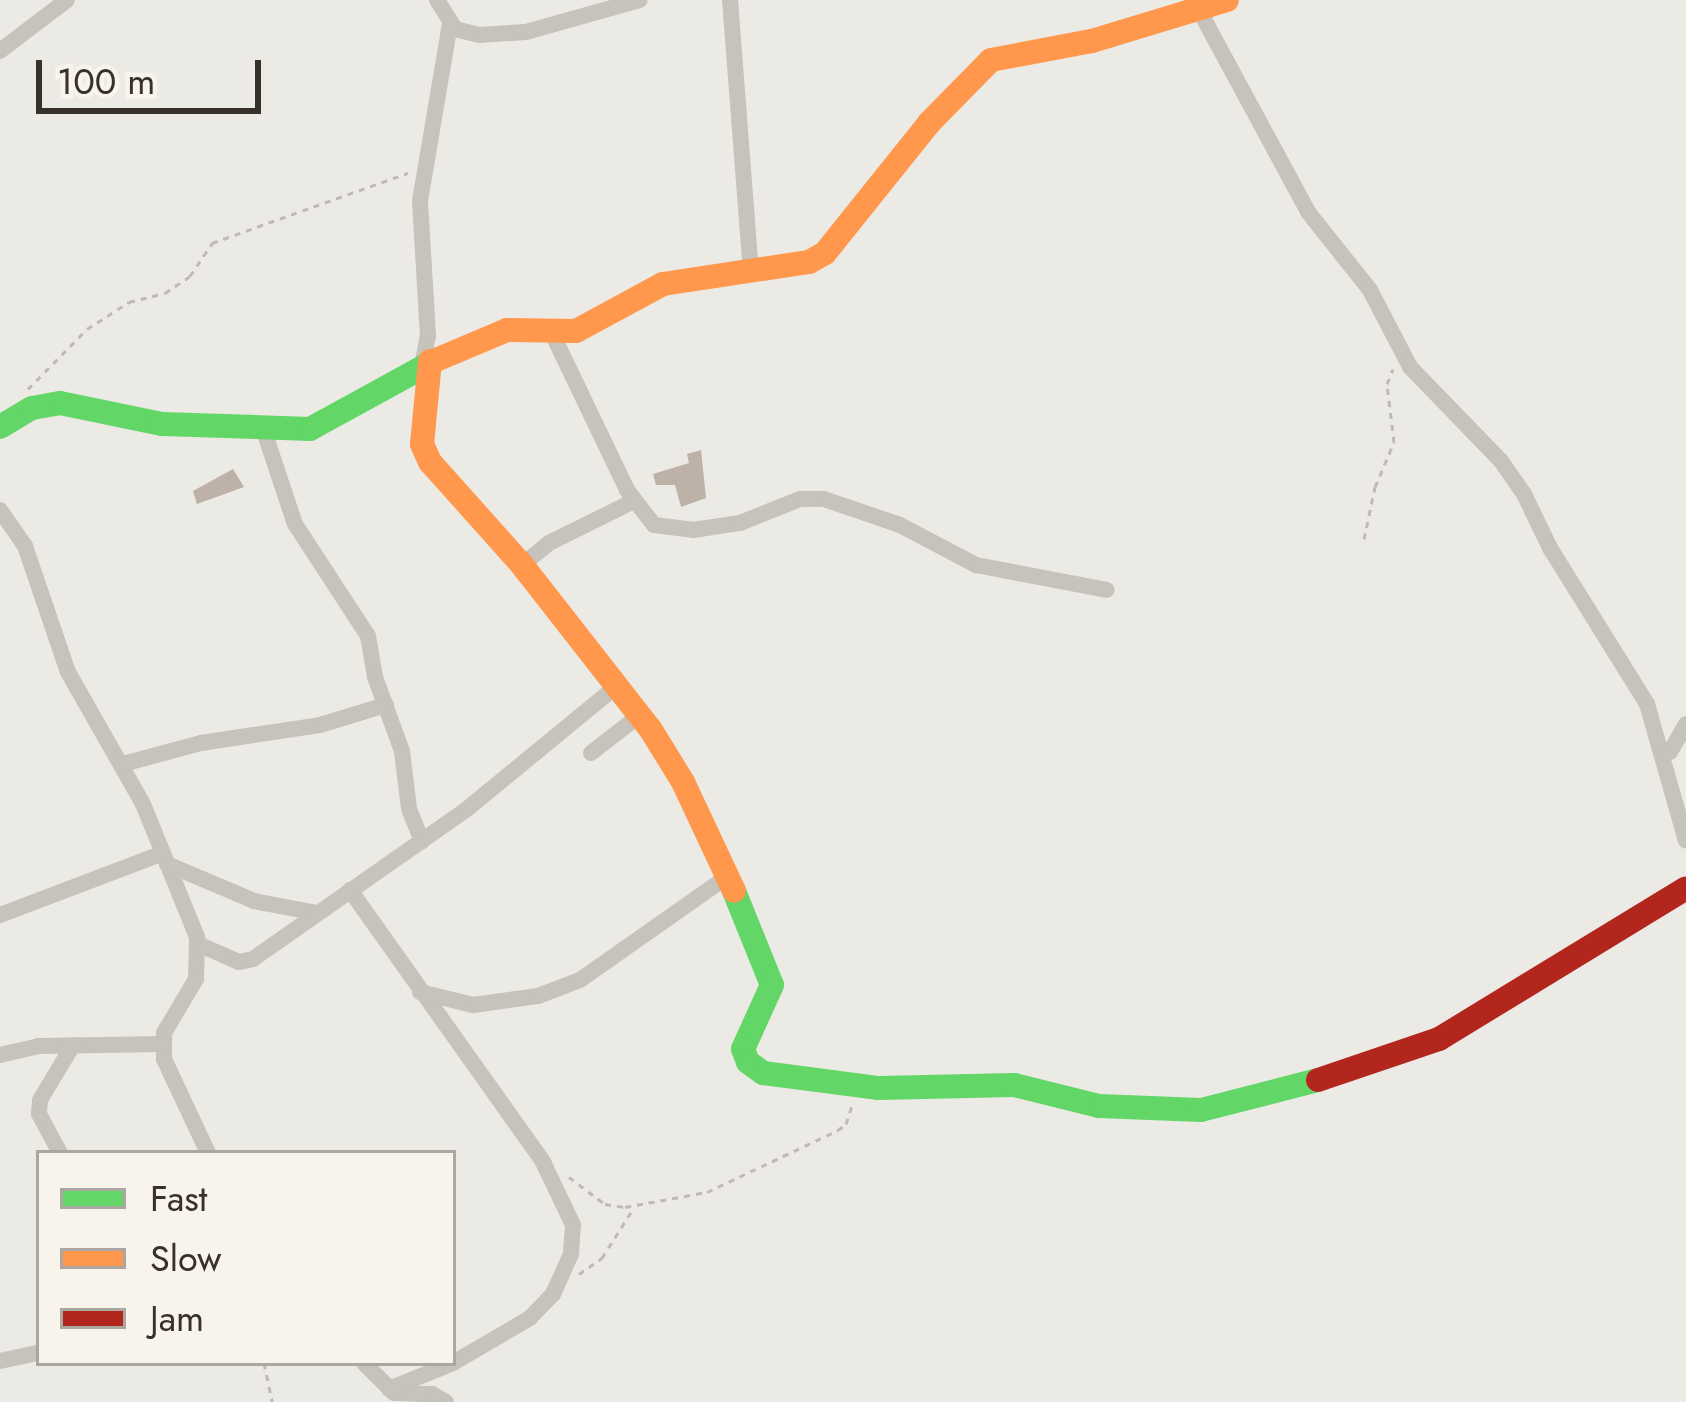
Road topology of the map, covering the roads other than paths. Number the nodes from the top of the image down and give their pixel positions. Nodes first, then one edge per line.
1 (67, 0) edge
2 (437, 0) edge
3 (640, 0) edge
4 (730, 0) edge
5 (1227, 0) edge
6 (1199, 10) junction
7 (450, 23) junction
8 (0, 50) edge
9 (751, 272) junction
10 (550, 329) junction
11 (426, 364) junction
12 (0, 427) edge
13 (264, 431) junction
14 (634, 502) junction
15 (0, 510) edge
16 (522, 565) junction
17 (1107, 590) dead end
18 (616, 686) junction
19 (386, 705) junction
20 (640, 715) junction
21 (1686, 724) edge
22 (1670, 752) dead end
23 (591, 753) dead end
24 (123, 764) junction
25 (422, 841) junction
26 (1686, 841) edge
27 (165, 859) junction
28 (725, 878) junction
29 (1686, 888) edge
30 (350, 890) junction
31 (317, 913) junction
32 (0, 915) edge
33 (198, 944) junction
34 (420, 992) junction
35 (164, 1044) junction
36 (73, 1045) junction
37 (0, 1055) edge
38 (59, 1150) edge
39 (207, 1150) edge
40 (36, 1355) edge
41 (0, 1361) edge
42 (456, 1361) edge
43 (367, 1366) edge
44 (446, 1366) edge
45 (388, 1389) junction
46 (446, 1402) edge

1 - 8 street
2 - 7 street
3 - 7 street
4 - 9 street
5 - 6 street
6 - 9 street
6 - 26 street
7 - 11 street
9 - 10 street
10 - 11 street
10 - 14 street
11 - 13 street
11 - 16 street
12 - 13 street
13 - 19 street
14 - 16 street
14 - 17 street
15 - 24 street
16 - 18 street
18 - 20 street
18 - 25 street
19 - 24 street
19 - 25 street
20 - 23 street
20 - 28 street
21 - 22 street
24 - 27 street
25 - 30 street
27 - 31 street
27 - 32 street
27 - 33 street
28 - 29 street
28 - 34 street
30 - 31 street
30 - 34 street
31 - 33 street
33 - 35 street
34 - 42 street
35 - 36 street
35 - 39 street
36 - 37 street
36 - 38 street
40 - 41 street
43 - 45 street
44 - 45 street
45 - 46 street

